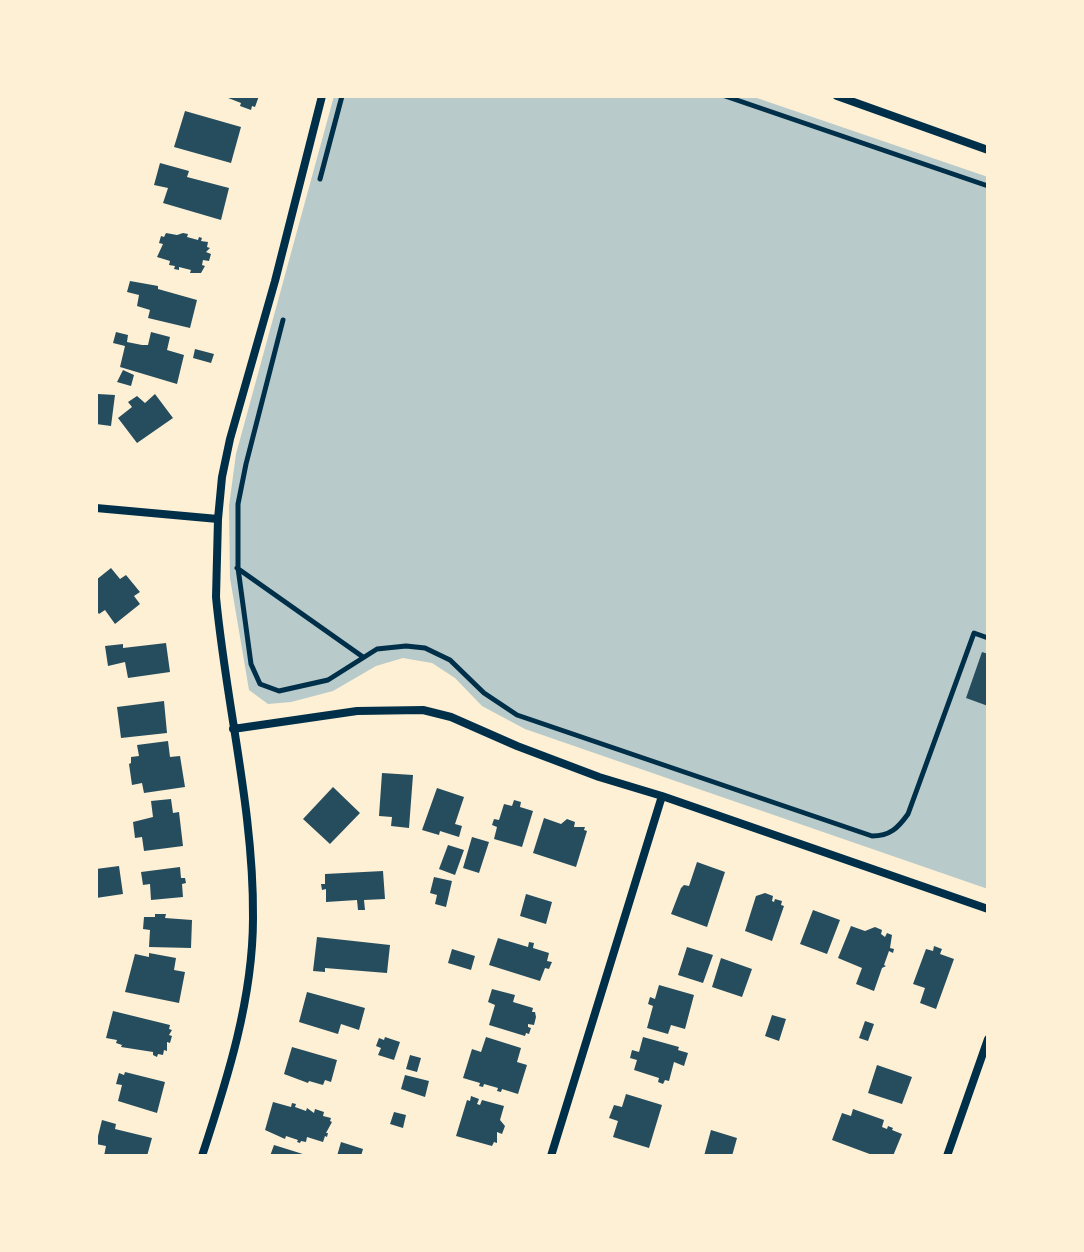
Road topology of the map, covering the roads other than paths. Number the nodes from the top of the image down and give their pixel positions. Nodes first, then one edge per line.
1 (322, 96) edge
2 (837, 96) edge
3 (864, 100) edge
4 (988, 150) edge
5 (96, 508) edge
6 (218, 519) junction
7 (233, 729) junction
8 (662, 796) junction
9 (988, 909) edge
10 (988, 1039) edge
11 (202, 1156) edge
12 (551, 1156) edge
13 (947, 1156) edge

1 - 6 street
2 - 3 street
3 - 4 street
5 - 6 street
6 - 7 street
7 - 8 street
7 - 11 street
8 - 9 street
8 - 12 street
10 - 13 street

